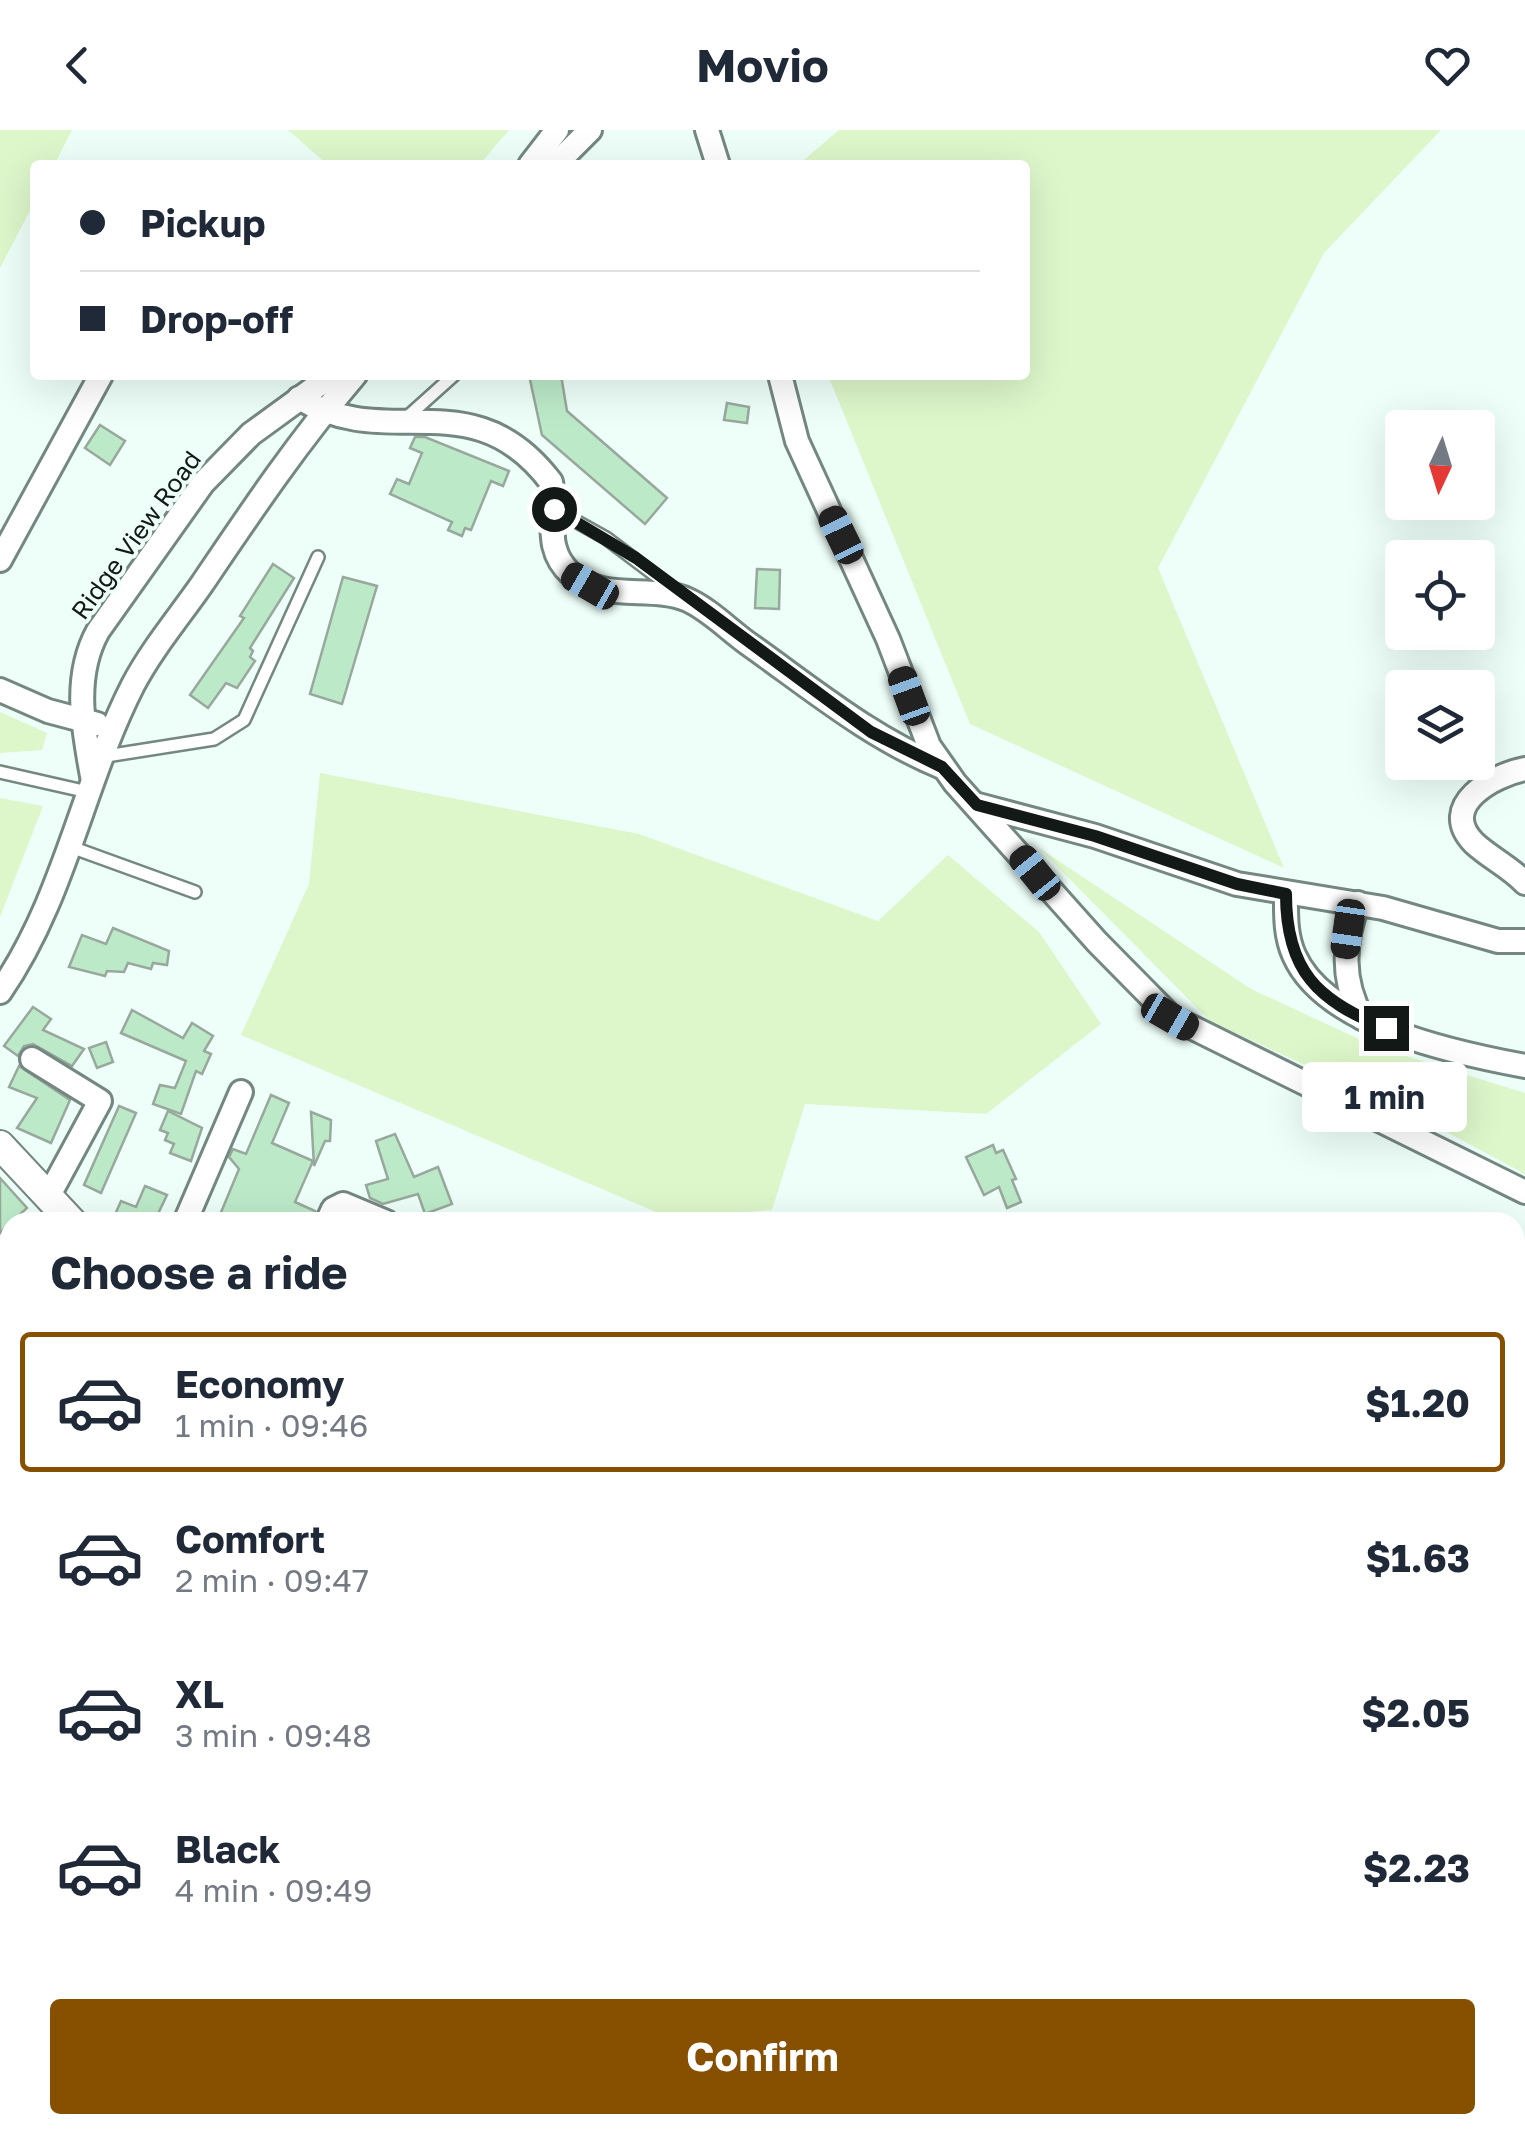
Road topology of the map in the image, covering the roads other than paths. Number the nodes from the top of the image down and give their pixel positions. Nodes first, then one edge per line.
1 (556, 130) edge
2 (590, 130) edge
3 (707, 130) edge
4 (534, 160) edge
5 (561, 160) edge
6 (716, 160) edge
7 (98, 380) edge
8 (325, 380) edge
9 (351, 380) edge
10 (449, 380) edge
11 (781, 380) edge
12 (299, 398) junction
13 (323, 413) junction
14 (404, 421) junction
15 (554, 509) junction
16 (318, 556) dead end
17 (0, 560) edge
18 (686, 599) junction
19 (0, 690) edge
20 (83, 721) junction
21 (116, 729) junction
22 (942, 767) junction
23 (1525, 769) edge
24 (93, 771) junction
25 (0, 772) edge
26 (977, 805) junction
27 (71, 847) junction
28 (1525, 884) edge
29 (195, 892) dead end
30 (1286, 894) junction
31 (1358, 902) junction
32 (1525, 941) edge
33 (0, 992) edge
34 (1362, 1018) junction
35 (32, 1059) dead end
36 (1525, 1066) edge
37 (241, 1092) dead end
38 (0, 1145) edge
39 (1525, 1192) edge
40 (48, 1197) junction
41 (62, 1212) edge
42 (188, 1212) edge
43 (332, 1212) edge
44 (362, 1212) edge

1 - 4 street
2 - 5 street
3 - 6 street
7 - 17 street
8 - 12 street, Ridge View Road
9 - 13 street, Ridge View Road
10 - 14 lane
11 - 22 street
12 - 13 street
12 - 20 street, Ridge View Road
13 - 14 street
13 - 21 street, Ridge View Road
14 - 15 street
15 - 18 lane
15 - 18 street
16 - 24 lane
18 - 22 street
19 - 20 street
20 - 21 street
20 - 24 street, Ridge View Road
21 - 24 street, Ridge View Road
22 - 26 street
23 - 28 street
24 - 25 lane
24 - 27 street, Ridge View Road
26 - 30 street
26 - 39 street
27 - 29 lane
27 - 33 street, Ridge View Road
30 - 31 street
30 - 34 street
31 - 32 street
31 - 34 street
34 - 36 street
35 - 40 street
37 - 42 street
38 - 40 street
40 - 41 street
43 - 44 street

